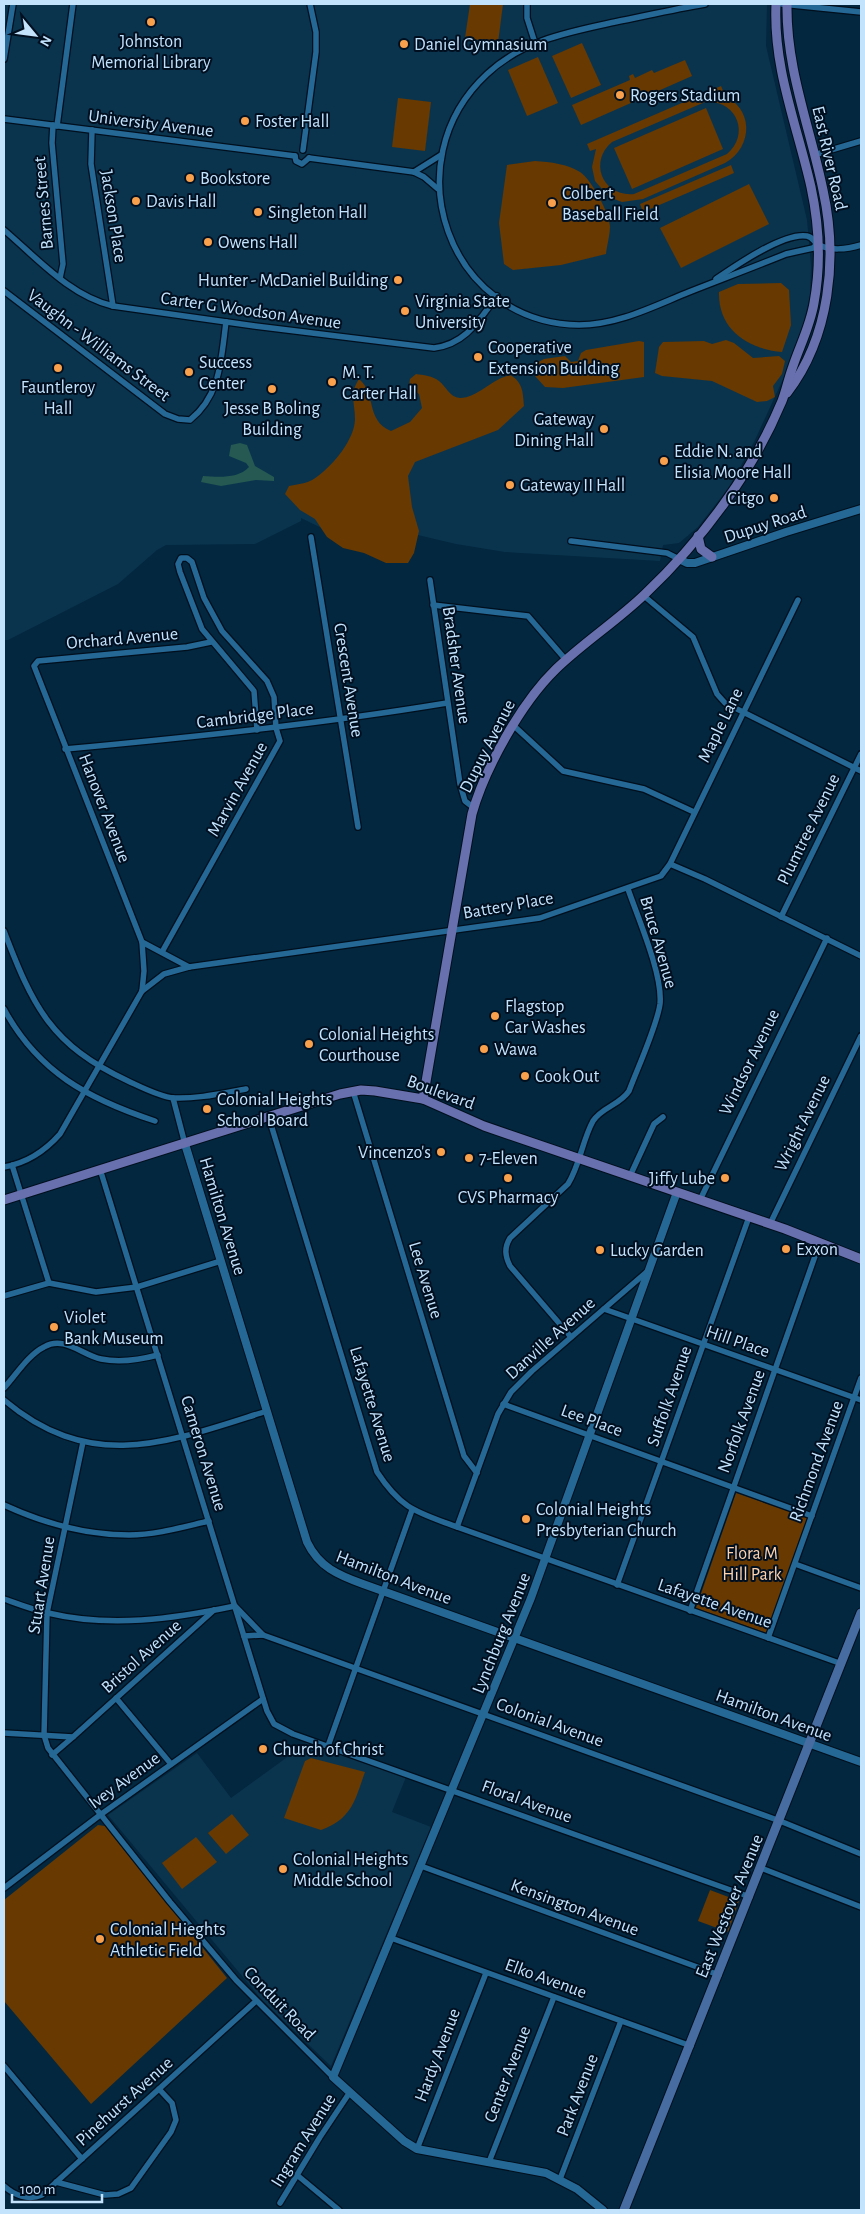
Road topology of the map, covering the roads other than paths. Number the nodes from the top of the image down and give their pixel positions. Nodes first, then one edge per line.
1 (13, 4) edge
2 (73, 4) edge
3 (310, 4) edge
4 (527, 4) edge
5 (705, 4) edge
6 (776, 4) edge
7 (782, 4) edge
8 (787, 4) edge
9 (861, 12) edge
10 (535, 43) junction
11 (4, 59) edge
12 (4, 119) edge
13 (55, 126) junction
14 (92, 130) junction
15 (861, 141) edge
16 (303, 150) junction
17 (441, 155) junction
18 (814, 155) junction
19 (295, 156) junction
20 (309, 158) junction
21 (414, 172) junction
22 (438, 189) junction
23 (4, 230) edge
24 (817, 244) junction
25 (861, 245) edge
26 (829, 247) junction
27 (60, 278) junction
28 (710, 284) junction
29 (4, 291) edge
30 (497, 296) junction
31 (113, 306) junction
32 (226, 322) junction
33 (783, 399) junction
34 (861, 510) edge
35 (698, 536) junction
36 (311, 538) dead end
37 (571, 541) dead end
38 (712, 557) junction
39 (678, 559) junction
40 (430, 580) dead end
41 (644, 596) junction
42 (798, 600) dead end
43 (433, 605) junction
44 (211, 642) junction
45 (566, 660) junction
46 (36, 663) joint
47 (447, 703) junction
48 (743, 713) junction
49 (340, 720) junction
50 (513, 725) junction
51 (276, 728) junction
52 (257, 730) junction
53 (65, 748) junction
54 (861, 754) edge
55 (854, 768) junction
56 (861, 771) edge
57 (474, 808) junction
58 (694, 812) junction
59 (358, 827) dead end
60 (670, 864) junction
61 (628, 889) junction
62 (781, 917) junction
63 (451, 930) junction
64 (4, 931) edge
65 (827, 938) junction
66 (142, 942) junction
67 (162, 952) junction
68 (861, 956) edge
69 (189, 966) junction
70 (142, 991) junction
71 (4, 1009) edge
72 (861, 1036) edge
73 (98, 1067) junction
74 (246, 1089) dead end
75 (353, 1091) junction
76 (84, 1092) junction
77 (173, 1098) junction
78 (423, 1099) junction
79 (663, 1117) dead end
80 (269, 1118) junction
81 (155, 1121) dead end
82 (185, 1144) junction
83 (579, 1159) junction
84 (12, 1165) junction
85 (4, 1167) edge
86 (100, 1170) junction
87 (630, 1176) junction
88 (677, 1192) junction
89 (21, 1194) junction
90 (4, 1200) edge
91 (700, 1200) junction
92 (749, 1217) junction
93 (770, 1224) junction
94 (820, 1242) junction
95 (861, 1259) edge
96 (221, 1261) junction
97 (650, 1269) junction
98 (49, 1283) junction
99 (136, 1286) junction
100 (4, 1296) edge
101 (604, 1309) junction
102 (632, 1319) junction
103 (571, 1337) junction
104 (704, 1344) junction
105 (158, 1355) junction
106 (775, 1370) junction
107 (861, 1378) edge
108 (4, 1388) edge
109 (854, 1398) junction
110 (4, 1400) edge
111 (861, 1400) edge
112 (503, 1404) junction
113 (267, 1411) junction
114 (590, 1435) junction
115 (183, 1437) junction
116 (83, 1442) junction
117 (662, 1461) junction
118 (477, 1473) junction
119 (734, 1487) junction
120 (4, 1505) edge
121 (412, 1510) junction
122 (812, 1516) junction
123 (209, 1521) junction
124 (458, 1527) junction
125 (65, 1528) junction
126 (546, 1560) junction
127 (795, 1564) junction
128 (617, 1585) junction
129 (861, 1588) edge
130 (382, 1591) junction
131 (4, 1599) edge
132 (235, 1606) junction
133 (214, 1610) junction
134 (690, 1611) junction
135 (47, 1613) junction
136 (861, 1613) edge
137 (263, 1635) junction
138 (244, 1636) junction
139 (768, 1638) junction
140 (515, 1639) junction
141 (842, 1664) junction
142 (354, 1668) junction
143 (116, 1698) junction
144 (264, 1698) junction
145 (485, 1714) junction
146 (4, 1733) edge
147 (293, 1734) joint
148 (44, 1735) junction
149 (73, 1737) junction
150 (811, 1744) junction
151 (328, 1746) junction
152 (52, 1755) junction
153 (861, 1762) edge
154 (171, 1764) junction
155 (453, 1791) junction
156 (100, 1815) junction
157 (780, 1821) junction
158 (861, 1854) edge
159 (421, 1866) junction
160 (761, 1868) junction
161 (5, 1885) edge
162 (750, 1897) junction
163 (861, 1907) edge
164 (391, 1938) junction
165 (486, 1973) junction
166 (719, 1975) junction
167 (554, 1997) junction
168 (256, 2001) junction
169 (621, 2021) junction
170 (691, 2046) junction
171 (4, 2066) edge
172 (333, 2077) junction
173 (159, 2089) junction
174 (350, 2092) junction
175 (417, 2149) junction
176 (82, 2159) junction
177 (489, 2162) junction
178 (297, 2175) junction
179 (560, 2179) junction
180 (56, 2182) junction
181 (4, 2186) edge
182 (635, 2186) junction
183 (280, 2203) dead end
184 (339, 2210) edge
185 (603, 2210) edge
186 (624, 2210) edge
187 (630, 2210) edge

1 - 11 street
2 - 13 street, Barnes Street
3 - 16 street
4 - 10 street
5 - 10 street
6 - 24 main road, East River Road
7 - 8 street
8 - 9 street
8 - 18 main road, East River Road
10 - 17 street
12 - 13 street, University Avenue
13 - 14 street, University Avenue
13 - 27 street, Barnes Street
14 - 19 street, University Avenue
14 - 31 street, Jackson Place
15 - 18 street
16 - 19 street
16 - 20 street
17 - 21 street
17 - 22 street
18 - 26 main road, East River Road
19 - 20 street, University Avenue
20 - 21 street, University Avenue
21 - 22 street, University Avenue
22 - 30 street
23 - 27 street, Carter G Woodson Avenue
24 - 26 street
24 - 28 street
24 - 28 street
24 - 33 main road, East River Road
25 - 26 street
26 - 33 main road, East River Road
27 - 31 street, Carter G Woodson Avenue
28 - 30 street
29 - 32 street, Vaughn - Williams Street
30 - 32 street, Carter G Woodson Avenue
31 - 32 street, Carter G Woodson Avenue
33 - 35 main road, East River Road
34 - 38 street, Dupuy Road
35 - 38 main road
35 - 39 main road, East River Road
36 - 49 street, Crescent Avenue
37 - 39 street
38 - 39 street, Dupuy Road
39 - 41 main road, Dupuy Avenue
40 - 43 street, Bradsher Avenue
41 - 45 main road, Dupuy Avenue
41 - 48 street
42 - 48 street, Maple Lane
43 - 45 street
43 - 47 street, Bradsher Avenue
44 - 46 street, Orchard Avenue
44 - 51 street, Marvin Avenue
44 - 52 street, Marvin Avenue
45 - 50 main road, Dupuy Avenue
46 - 53 street, Hanover Avenue
47 - 49 street, Cambridge Place
47 - 57 street, Bradsher Avenue
48 - 55 street
48 - 58 street, Maple Lane
49 - 51 street, Cambridge Place
49 - 59 street, Crescent Avenue
50 - 57 main road, Dupuy Avenue
50 - 58 street
51 - 52 street, Cambridge Place
51 - 67 street, Marvin Avenue
52 - 53 street, Cambridge Place
53 - 66 street, Hanover Avenue
54 - 55 street, Plumtree Avenue
55 - 56 street
55 - 62 street, Plumtree Avenue
57 - 63 main road, Dupuy Avenue
58 - 60 street, Maple Lane
60 - 61 street, Battery Place
60 - 62 street
61 - 63 street, Battery Place
61 - 83 street, Bruce Avenue
62 - 65 street
63 - 69 street, Battery Place
63 - 78 main road, Dupuy Avenue
64 - 73 street
65 - 68 street
65 - 91 street, Windsor Avenue
66 - 67 street
66 - 70 street
67 - 69 street
69 - 70 street
70 - 73 street
71 - 76 street
72 - 93 street, Wright Avenue
73 - 76 street
73 - 77 street
74 - 77 street
75 - 78 main road, Boulevard
75 - 80 main road, Boulevard
75 - 118 street, Lee Avenue
76 - 81 street
76 - 84 street
77 - 82 street, Hamilton Avenue
78 - 83 main road, Boulevard
79 - 87 street
80 - 82 main road, Boulevard
80 - 121 street, Lafayette Avenue
82 - 86 main road, Boulevard
82 - 96 street, Hamilton Avenue
83 - 87 main road, Boulevard
83 - 103 street, Bruce Avenue
84 - 85 street
84 - 89 street
86 - 89 main road, Boulevard
86 - 99 street, Cameron Avenue
87 - 88 main road, Boulevard
88 - 91 main road, Boulevard
88 - 97 street, Lynchburg Avenue
89 - 90 main road, Boulevard
89 - 98 street
91 - 92 main road, Boulevard
92 - 93 main road, Boulevard
92 - 104 street, Suffolk Avenue
93 - 94 main road, Boulevard
94 - 95 main road, Boulevard
94 - 106 street, Norfolk Avenue
96 - 99 street
96 - 113 street, Hamilton Avenue
97 - 101 street, Danville Avenue
97 - 102 street, Lynchburg Avenue
98 - 99 street
98 - 100 street
99 - 105 street, Cameron Avenue
101 - 102 street, Hill Place
101 - 103 street, Danville Avenue
102 - 104 street, Hill Place
102 - 114 street, Lynchburg Avenue
103 - 112 street, Danville Avenue
104 - 106 street, Hill Place
104 - 117 street, Suffolk Avenue
105 - 108 street
105 - 115 street, Cameron Avenue
106 - 109 street, Hill Place
106 - 119 street, Norfolk Avenue
107 - 109 street, Richmond Avenue
109 - 111 street, Hill Place
109 - 122 street, Richmond Avenue
110 - 116 street
112 - 114 street, Lee Place
112 - 118 street, Danville Avenue
113 - 115 street
113 - 130 street, Hamilton Avenue
114 - 117 street, Lee Place
114 - 126 street, Lynchburg Avenue
115 - 116 street
115 - 123 street, Cameron Avenue
116 - 125 street, Stuart Avenue
117 - 119 street, Lee Place
117 - 128 street, Suffolk Avenue
118 - 124 street, Danville Avenue
119 - 122 street, Lee Place
119 - 134 street, Norfolk Avenue
120 - 125 street
121 - 124 street, Lafayette Avenue
121 - 130 street
122 - 127 street, Richmond Avenue
123 - 125 street
123 - 132 street, Cameron Avenue
124 - 126 street, Lafayette Avenue
125 - 135 street, Stuart Avenue
126 - 128 street, Lafayette Avenue
126 - 140 street, Lynchburg Avenue
127 - 129 street
127 - 139 street, Richmond Avenue
128 - 134 street, Lafayette Avenue
130 - 140 street, Hamilton Avenue
130 - 142 street
131 - 135 street
132 - 133 street
132 - 137 street, Colonial Avenue
132 - 138 street, Cameron Avenue
133 - 135 street
133 - 143 street, Bristol Avenue
134 - 139 street, Lafayette Avenue
135 - 148 street, Stuart Avenue
136 - 141 main road, East Westover Avenue
137 - 138 street
137 - 142 street, Colonial Avenue
138 - 144 street, Cameron Avenue
139 - 141 street, Lafayette Avenue
140 - 145 street, Lynchburg Avenue
140 - 150 street, Hamilton Avenue
141 - 150 main road, East Westover Avenue
142 - 145 street, Colonial Avenue
142 - 151 street
143 - 149 street, Bristol Avenue
143 - 154 street
144 - 147 street, Cameron Avenue
144 - 154 street, Ivey Avenue
145 - 155 street, Lynchburg Avenue
145 - 157 street, Colonial Avenue
146 - 148 street
147 - 151 street, Floral Avenue
148 - 149 street
148 - 152 street, Conduit Road
149 - 152 street, Bristol Avenue
150 - 153 street, Hamilton Avenue
150 - 157 main road, East Westover Avenue
151 - 155 street, Floral Avenue
152 - 156 street, Conduit Road
154 - 156 street, Ivey Avenue
155 - 159 street, Lynchburg Avenue
155 - 162 street, Floral Avenue
156 - 161 street, Ivey Avenue
156 - 168 street, Conduit Road
157 - 158 street, Colonial Avenue
157 - 160 main road, East Westover Avenue
159 - 164 street, Lynchburg Avenue
159 - 166 street, Kensington Avenue
160 - 162 main road, East Westover Avenue
160 - 163 street
162 - 166 main road, East Westover Avenue
164 - 165 street, Elko Avenue
164 - 172 street, Lynchburg Avenue
165 - 167 street, Elko Avenue
165 - 175 street, Hardy Avenue
166 - 170 main road, East Westover Avenue
167 - 169 street, Elko Avenue
167 - 177 street, Center Avenue
168 - 172 street, Conduit Road
168 - 173 street, Pinehurst Avenue
169 - 170 street, Elko Avenue
169 - 179 street, Park Avenue
170 - 182 main road, East Westover Avenue
171 - 176 street
172 - 174 street, Conduit Road
173 - 176 street, Pinehurst Avenue
173 - 180 street
174 - 175 street, Conduit Road
174 - 178 street, Ingram Avenue
175 - 177 street, Conduit Road
176 - 180 street, Pinehurst Avenue
177 - 179 street, Conduit Road
178 - 183 street, Ingram Avenue
178 - 184 street
179 - 185 street, Conduit Road
180 - 181 street, Pinehurst Avenue
182 - 186 main road, East Westover Avenue
182 - 187 main road

